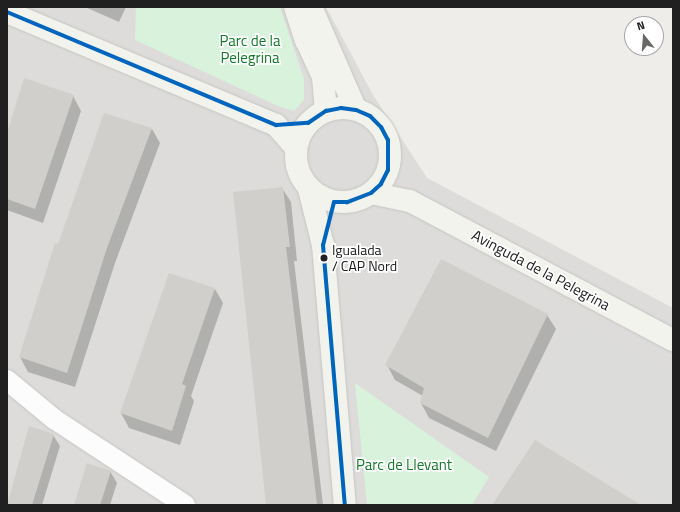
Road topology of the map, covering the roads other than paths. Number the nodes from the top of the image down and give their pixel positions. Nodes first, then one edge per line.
1 (295, 7) edge
2 (310, 7) edge
3 (7, 12) edge
4 (356, 110) junction
5 (326, 111) junction
6 (308, 123) junction
7 (276, 125) junction
8 (296, 148) junction
9 (388, 170) junction
10 (309, 189) junction
11 (371, 193) junction
12 (410, 201) junction
13 (334, 202) junction
14 (322, 244) junction
15 (673, 340) edge
16 (7, 380) edge
17 (185, 505) edge
18 (345, 505) edge

1 - 5 street
2 - 4 street
3 - 7 street
4 - 5 street
4 - 9 street
5 - 6 street
6 - 7 street
6 - 8 street
7 - 8 street
8 - 10 street
9 - 11 street
9 - 12 street, Avinguda de la Pelegrina
10 - 13 street
10 - 14 street
11 - 12 street, Avinguda de la Pelegrina
11 - 13 street
12 - 15 street, Avinguda de la Pelegrina
13 - 14 street
14 - 18 street
16 - 17 street

